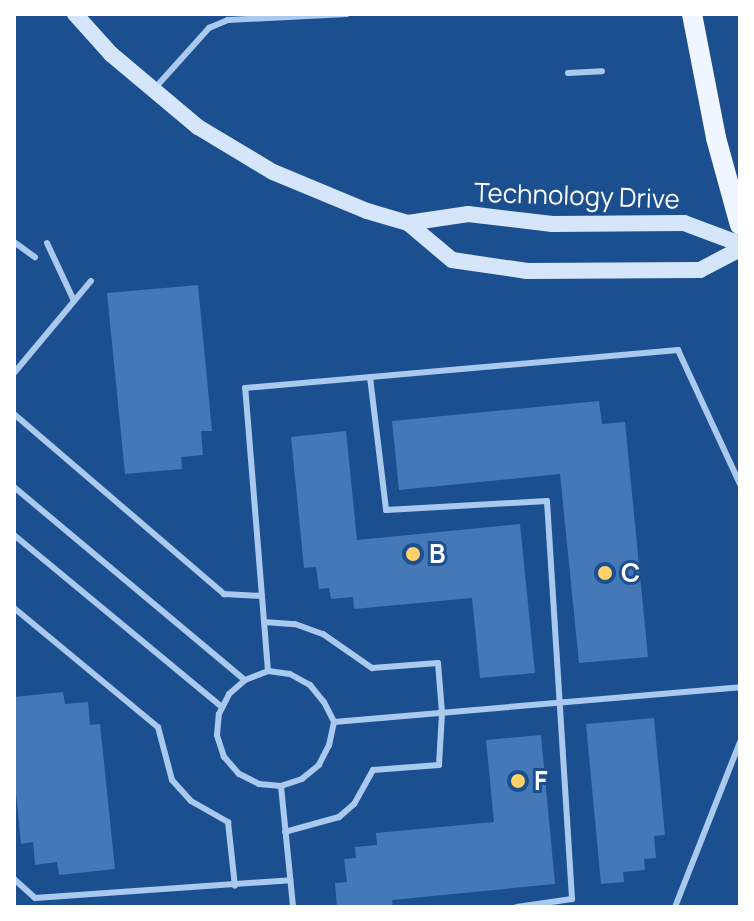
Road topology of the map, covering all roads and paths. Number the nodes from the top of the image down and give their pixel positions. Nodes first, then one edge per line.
1 (75, 14) edge
2 (347, 14) edge
3 (692, 14) edge
4 (602, 71) dead end
5 (568, 73) dead end
6 (153, 91) junction
7 (408, 223) junction
8 (740, 225) edge
9 (14, 242) edge
10 (47, 243) dead end
11 (740, 247) edge
12 (35, 257) dead end
13 (91, 281) dead end
14 (74, 301) junction
15 (14, 373) edge
16 (370, 377) junction
17 (14, 414) edge
18 (740, 484) edge
19 (14, 487) edge
20 (14, 535) edge
21 (262, 596) junction
22 (14, 608) edge
23 (264, 622) junction
24 (268, 671) junction
25 (245, 680) junction
26 (740, 687) edge
27 (560, 704) junction
28 (222, 707) junction
29 (442, 713) junction
30 (334, 722) junction
31 (740, 742) edge
32 (281, 786) junction
33 (285, 832) junction
34 (14, 879) edge
35 (290, 880) junction
36 (235, 886) junction
37 (293, 907) edge
38 (517, 907) edge
39 (675, 907) edge

1 - 6 street, Technology Drive
2 - 6 lane
3 - 8 main road
4 - 5 lane
6 - 7 street, Technology Drive
7 - 11 street, Technology Drive
7 - 11 street, Technology Drive
9 - 12 lane
10 - 14 lane
13 - 14 lane
14 - 15 lane
16 - 18 lane
16 - 21 lane
16 - 27 lane
17 - 21 lane
19 - 25 lane
20 - 28 lane
21 - 23 lane
22 - 36 lane
23 - 24 lane
23 - 29 lane
24 - 25 lane
24 - 30 lane
25 - 28 lane
26 - 27 lane
27 - 29 lane
27 - 38 lane
28 - 32 lane
29 - 30 lane
29 - 33 lane
30 - 32 lane
31 - 39 lane
32 - 33 lane
33 - 35 lane
34 - 36 lane
35 - 36 lane
35 - 37 lane

